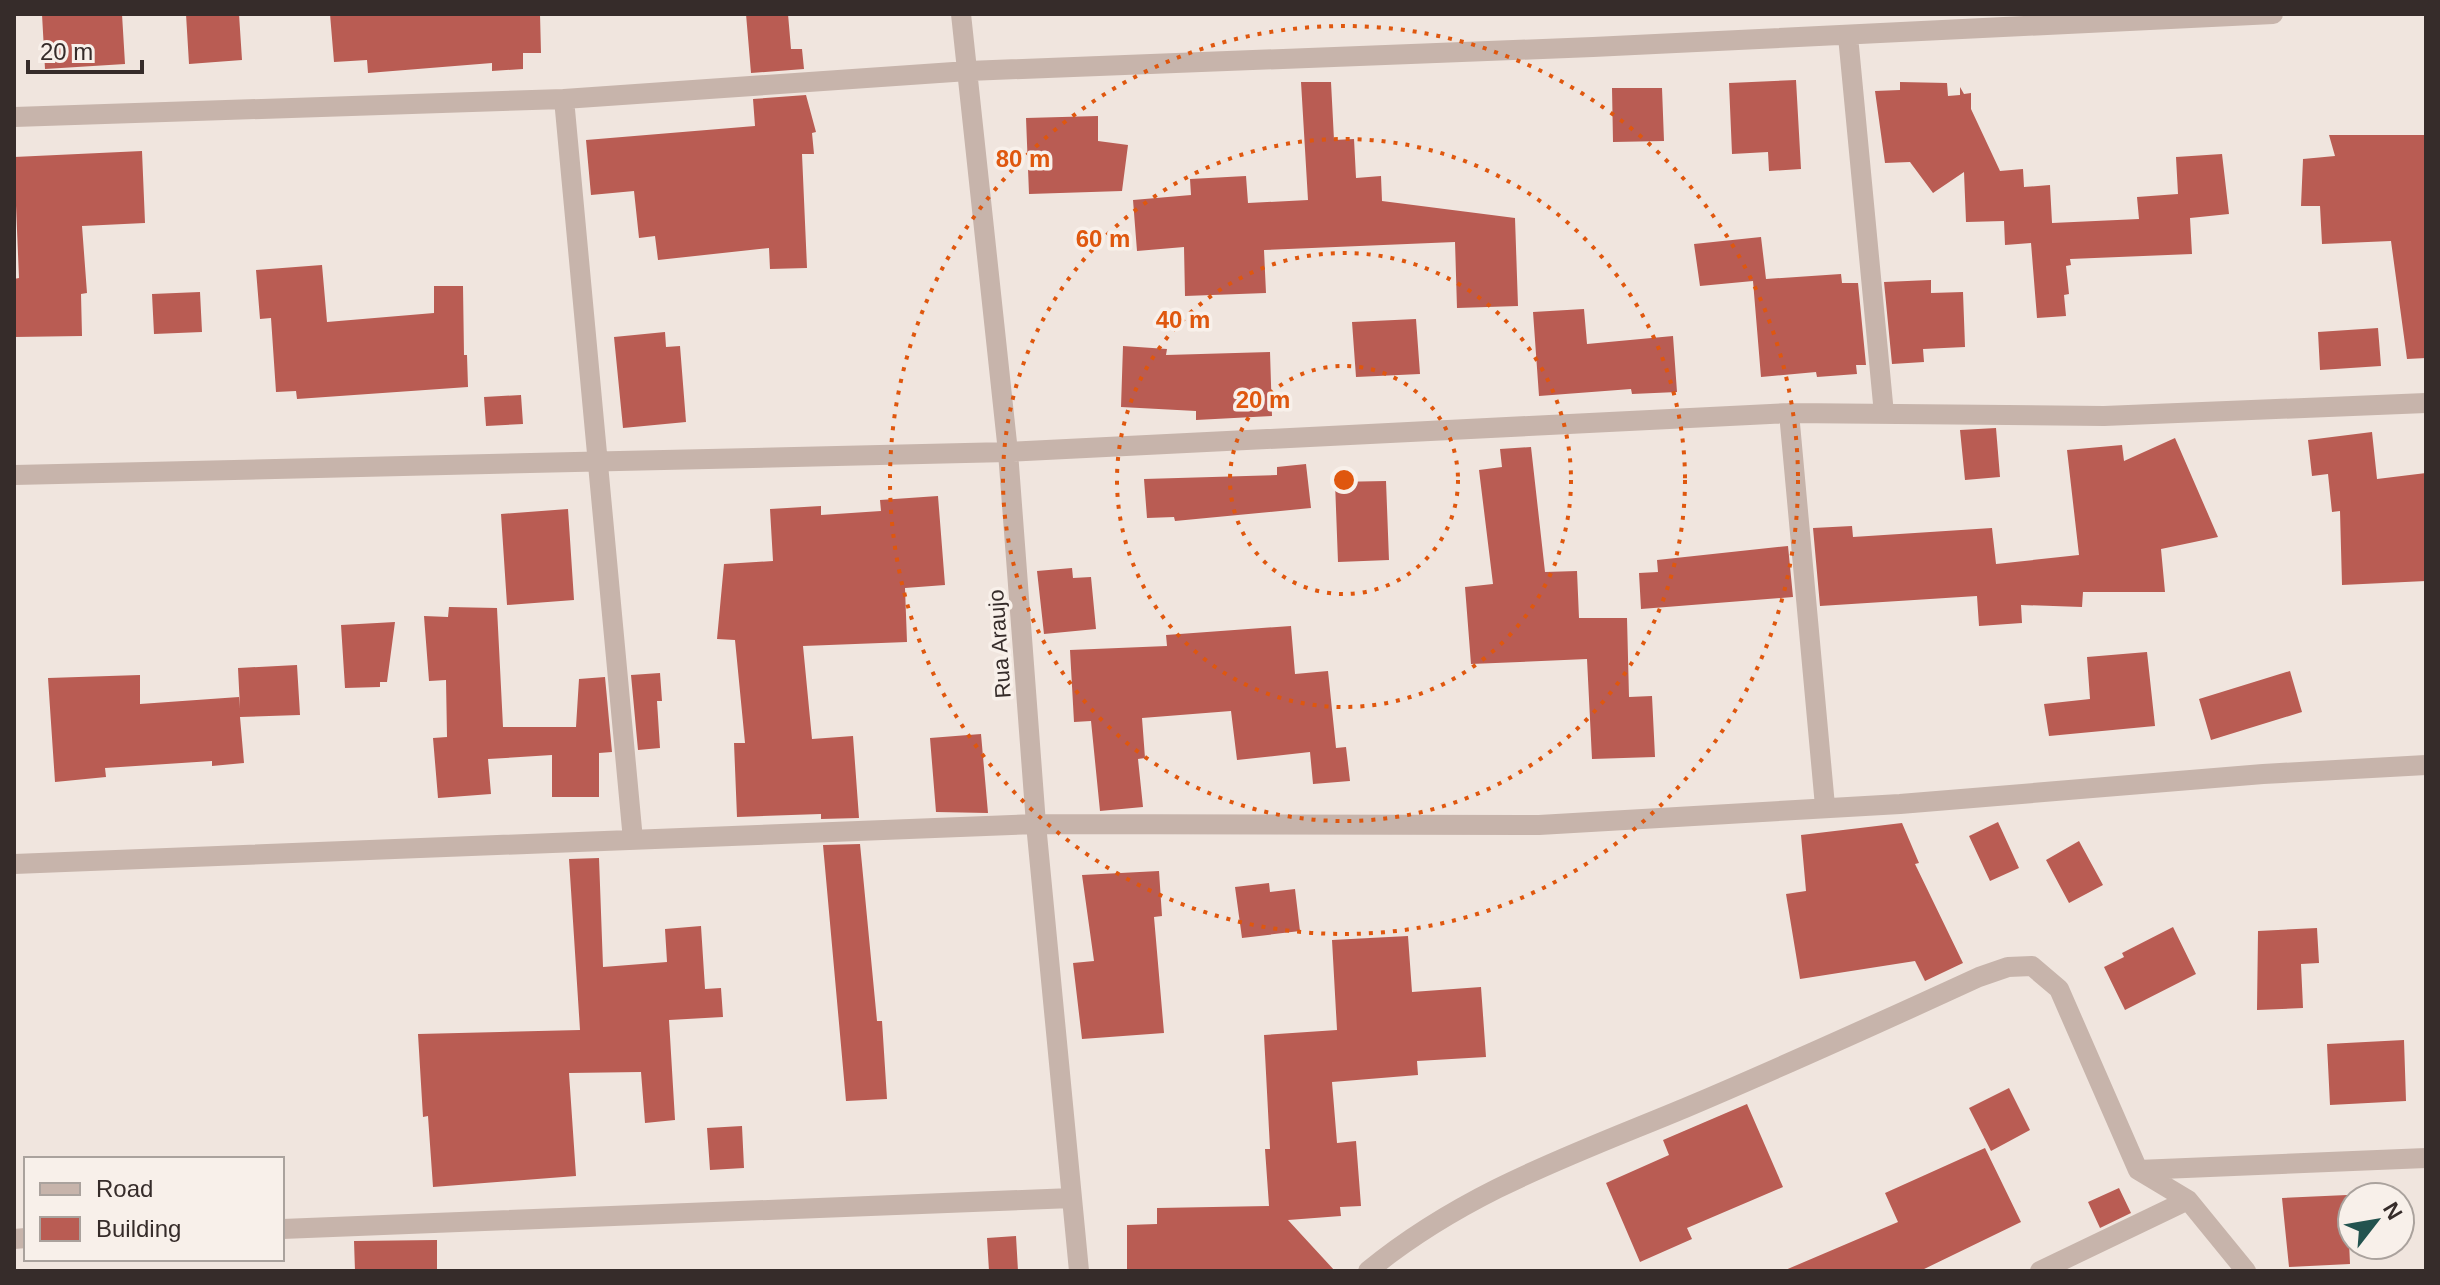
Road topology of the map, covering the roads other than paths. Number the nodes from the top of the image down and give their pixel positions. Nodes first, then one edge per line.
1 (961, 14) edge
2 (2273, 14) edge
3 (1848, 36) junction
4 (968, 71) junction
5 (564, 99) junction
6 (14, 117) edge
7 (2426, 403) edge
8 (1789, 413) junction
9 (1884, 414) junction
10 (1008, 452) junction
11 (600, 461) junction
12 (14, 475) edge
13 (2426, 765) edge
14 (1825, 806) junction
15 (1036, 824) junction
16 (633, 840) junction
17 (14, 864) edge
18 (2426, 1158) edge
19 (2138, 1170) junction
20 (1072, 1198) junction
21 (2188, 1200) junction
22 (284, 1229) edge
23 (1079, 1271) edge
24 (1368, 1271) edge
25 (2040, 1271) edge
26 (2246, 1271) edge

1 - 4 street, Rua Araujo
2 - 3 street
3 - 4 street
3 - 9 street
4 - 5 street
4 - 10 street, Rua Araujo
5 - 6 street
5 - 11 street
7 - 9 street
8 - 9 street
8 - 10 street
8 - 14 street
10 - 11 street
10 - 15 street, Rua Araujo
11 - 12 street
11 - 16 street
13 - 14 street
14 - 15 street
15 - 16 street
15 - 20 street, Rua Araujo
16 - 17 street
18 - 19 street
19 - 21 street
19 - 24 street
20 - 22 street
20 - 23 street, Rua Araujo
21 - 25 street
21 - 26 street

